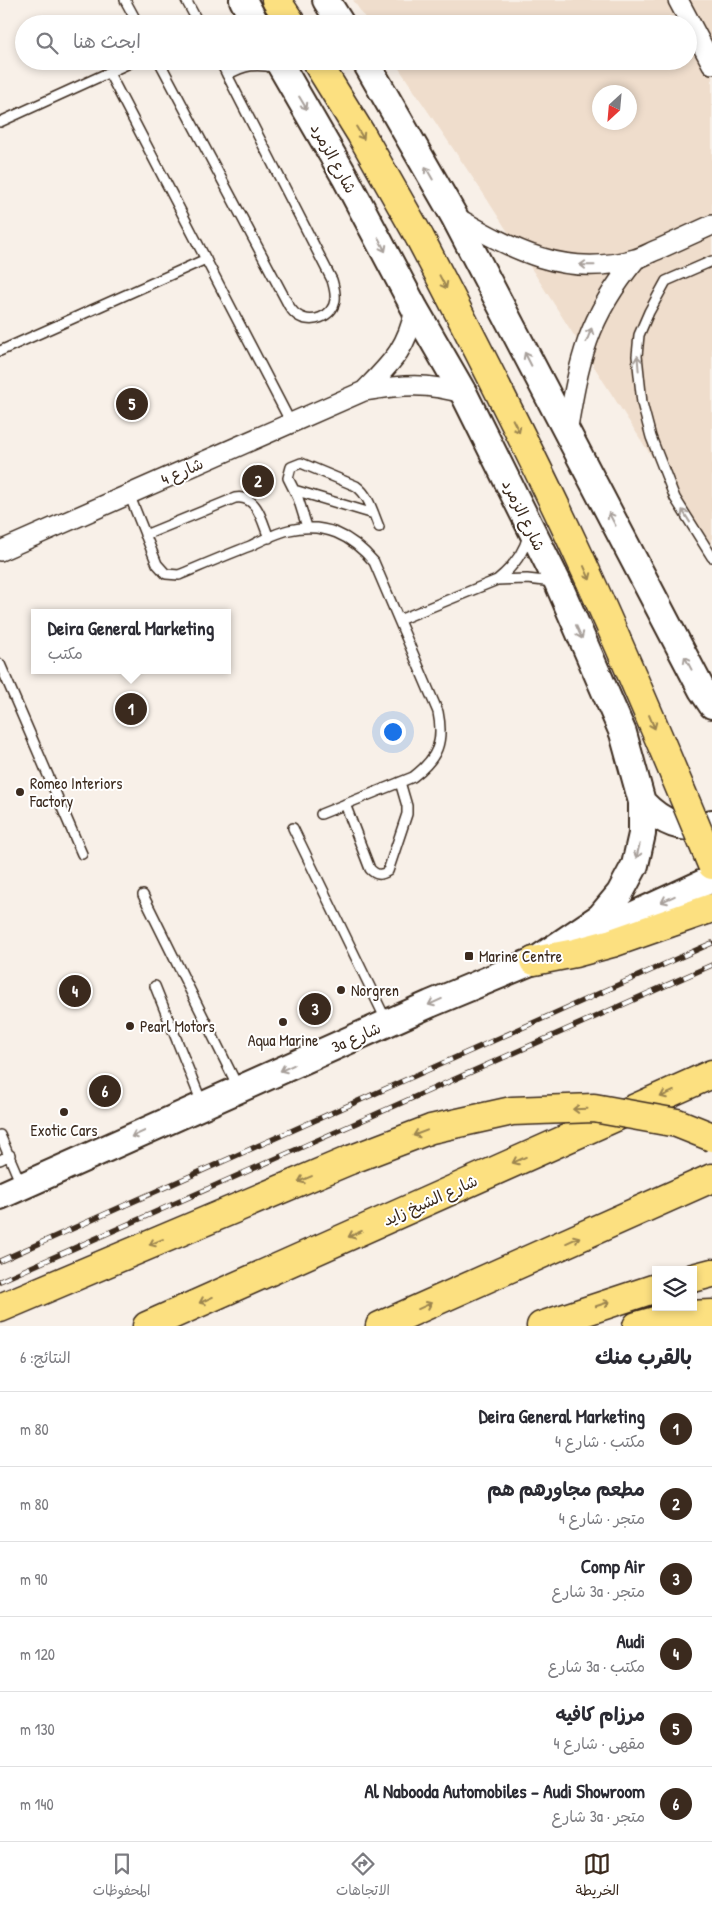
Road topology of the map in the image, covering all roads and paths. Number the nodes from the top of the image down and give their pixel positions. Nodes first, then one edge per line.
1 (125, 0) edge
2 (186, 0) edge
3 (243, 0) edge
4 (276, 0) edge
5 (326, 0) edge
6 (678, 0) edge
7 (133, 15) edge
8 (194, 15) edge
9 (251, 15) edge
10 (286, 15) edge
11 (335, 15) edge
12 (686, 15) edge
13 (697, 36) edge
14 (712, 64) edge
15 (115, 70) edge
16 (164, 70) edge
17 (224, 70) edge
18 (235, 70) edge
19 (283, 70) edge
20 (321, 70) edge
21 (370, 70) edge
22 (109, 73) junction
23 (227, 75) junction
24 (2, 118) edge
25 (454, 216) junction
26 (712, 225) edge
27 (206, 259) junction
28 (636, 259) junction
29 (712, 260) edge
30 (415, 309) junction
31 (0, 351) edge
32 (364, 391) junction
33 (464, 394) junction
34 (291, 423) junction
35 (567, 433) junction
36 (294, 490) junction
37 (129, 494) junction
38 (374, 514) junction
39 (307, 527) junction
40 (379, 527) dead end
41 (531, 529) junction
42 (145, 535) junction
43 (269, 538) junction
44 (0, 551) edge
45 (712, 557) edge
46 (497, 580) junction
47 (558, 583) junction
48 (399, 620) junction
49 (0, 664) edge
50 (712, 705) edge
51 (400, 782) junction
52 (642, 802) junction
53 (345, 804) junction
54 (321, 814) dead end
55 (712, 823) edge
56 (293, 828) dead end
57 (82, 854) dead end
58 (712, 865) edge
59 (712, 879) edge
60 (144, 895) dead end
61 (712, 908) edge
62 (534, 961) junction
63 (155, 986) dead end
64 (387, 1023) junction
65 (712, 1074) edge
66 (239, 1090) junction
67 (203, 1106) junction
68 (0, 1135) edge
69 (712, 1138) edge
70 (10, 1155) junction
71 (0, 1160) edge
72 (712, 1178) edge
73 (11, 1191) edge
74 (712, 1273) edge
75 (697, 1277) edge
76 (652, 1289) edge
77 (0, 1308) edge
78 (712, 1314) edge
79 (147, 1326) edge
80 (380, 1326) edge
81 (541, 1326) edge
82 (637, 1326) edge

1 - 7 lane
2 - 8 lane
3 - 9 street
4 - 10 highway
5 - 11 street
6 - 12 street
13 - 14 street
15 - 22 lane
16 - 23 lane
17 - 23 lane
18 - 23 lane
19 -> 30 street, شارع الزمرد
20 -> 58 highway, bridge
25 -> 21 street
22 - 24 lane
22 - 27 lane
28 -> 25 street
35 -> 25 street
26 - 28 street
27 - 31 lane
27 - 34 lane
35 -> 28 street
45 -> 29 lane
30 - 32 street, شارع 4
30 - 33 street, شارع الزمرد
32 - 33 street, شارع 4
32 - 34 street, شارع 4
33 - 41 street, شارع الزمرد
34 - 37 street, شارع 4
50 -> 35 street
36 - 38 lane
36 - 38 lane
36 - 39 lane
37 - 42 lane
37 - 44 street, شارع 4
38 - 40 lane
39 - 43 lane
39 - 48 lane
41 - 46 lane
41 - 47 street, شارع الزمرد
42 - 43 lane
42 - 43 lane
46 - 47 lane
46 - 48 lane
47 -> 52 street, شارع الزمرد
48 - 51 lane
49 - 57 lane
51 - 53 lane
51 - 53 lane
52 - 55 street
52 -> 62 street, شارع الزمرد
53 - 54 lane
56 - 64 lane
59 -> 62 street, 3a شارع
60 - 66 lane
61 - 62 highway
62 -> 64 street, 3a شارع
63 - 67 lane
64 -> 66 street, 3a شارع
65 -> 79 highway, شارع الشيخ زايد
66 - 67 street, 3a شارع
67 -> 73 street, 3a شارع
68 - 70 lane
69 -> 77 highway, bridge
70 - 71 lane
70 - 73 lane
80 -> 72 highway
74 - 75 highway
81 -> 76 highway
78 - 82 highway

